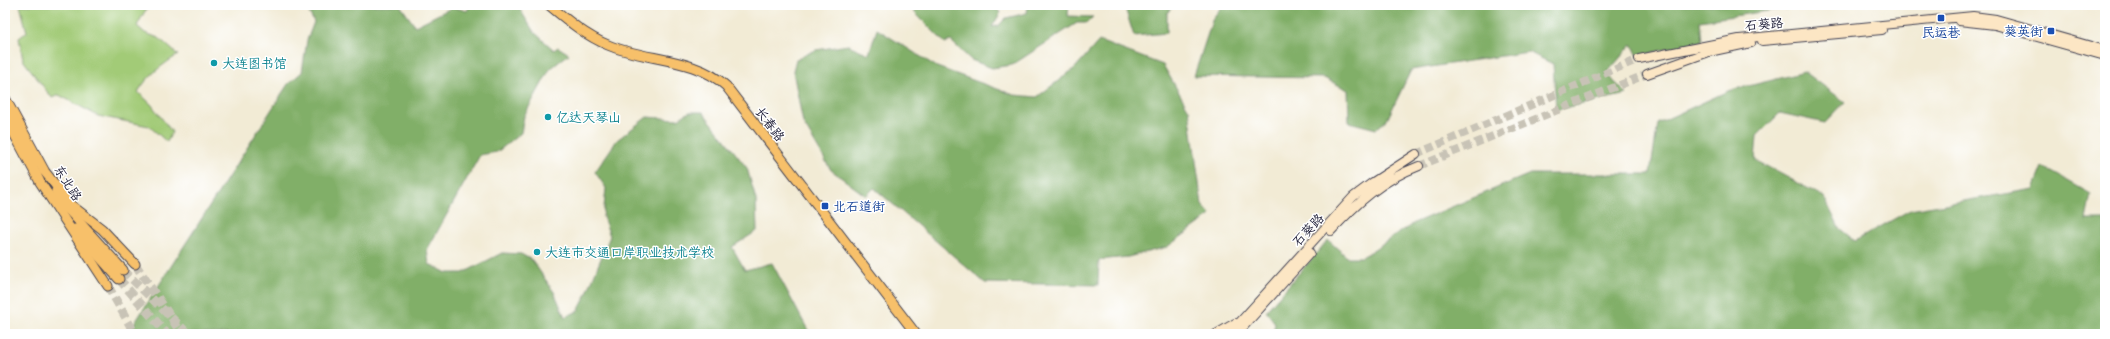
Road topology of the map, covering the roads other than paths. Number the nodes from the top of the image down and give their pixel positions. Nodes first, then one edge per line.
1 (549, 5) edge
2 (2105, 50) edge
3 (2105, 56) edge
4 (1639, 59) tunnel mouth
5 (1647, 74) tunnel mouth
6 (5, 98) edge
7 (5, 117) edge
8 (1416, 154) tunnel mouth
9 (1419, 166) tunnel mouth
10 (46, 172) junction
11 (58, 208) junction
12 (135, 264) tunnel mouth
13 (108, 286) tunnel mouth
14 (1242, 318) junction
15 (1240, 331) edge
16 (916, 334) edge
17 (1216, 334) edge
18 (1231, 334) edge

1 - 16 main road, 长春路
2 - 4 main road, 石葵路
3 - 5 main road
6 - 10 main road, 东北路
7 - 11 main road, 东北路
8 - 14 main road, 石葵路
9 - 15 main road, 石葵路
10 - 11 main road, 东北路
10 - 12 main road
11 - 13 main road, 东北路
14 - 17 main road
14 - 18 main road, 石葵路
15 - 18 main road, 石葵路

